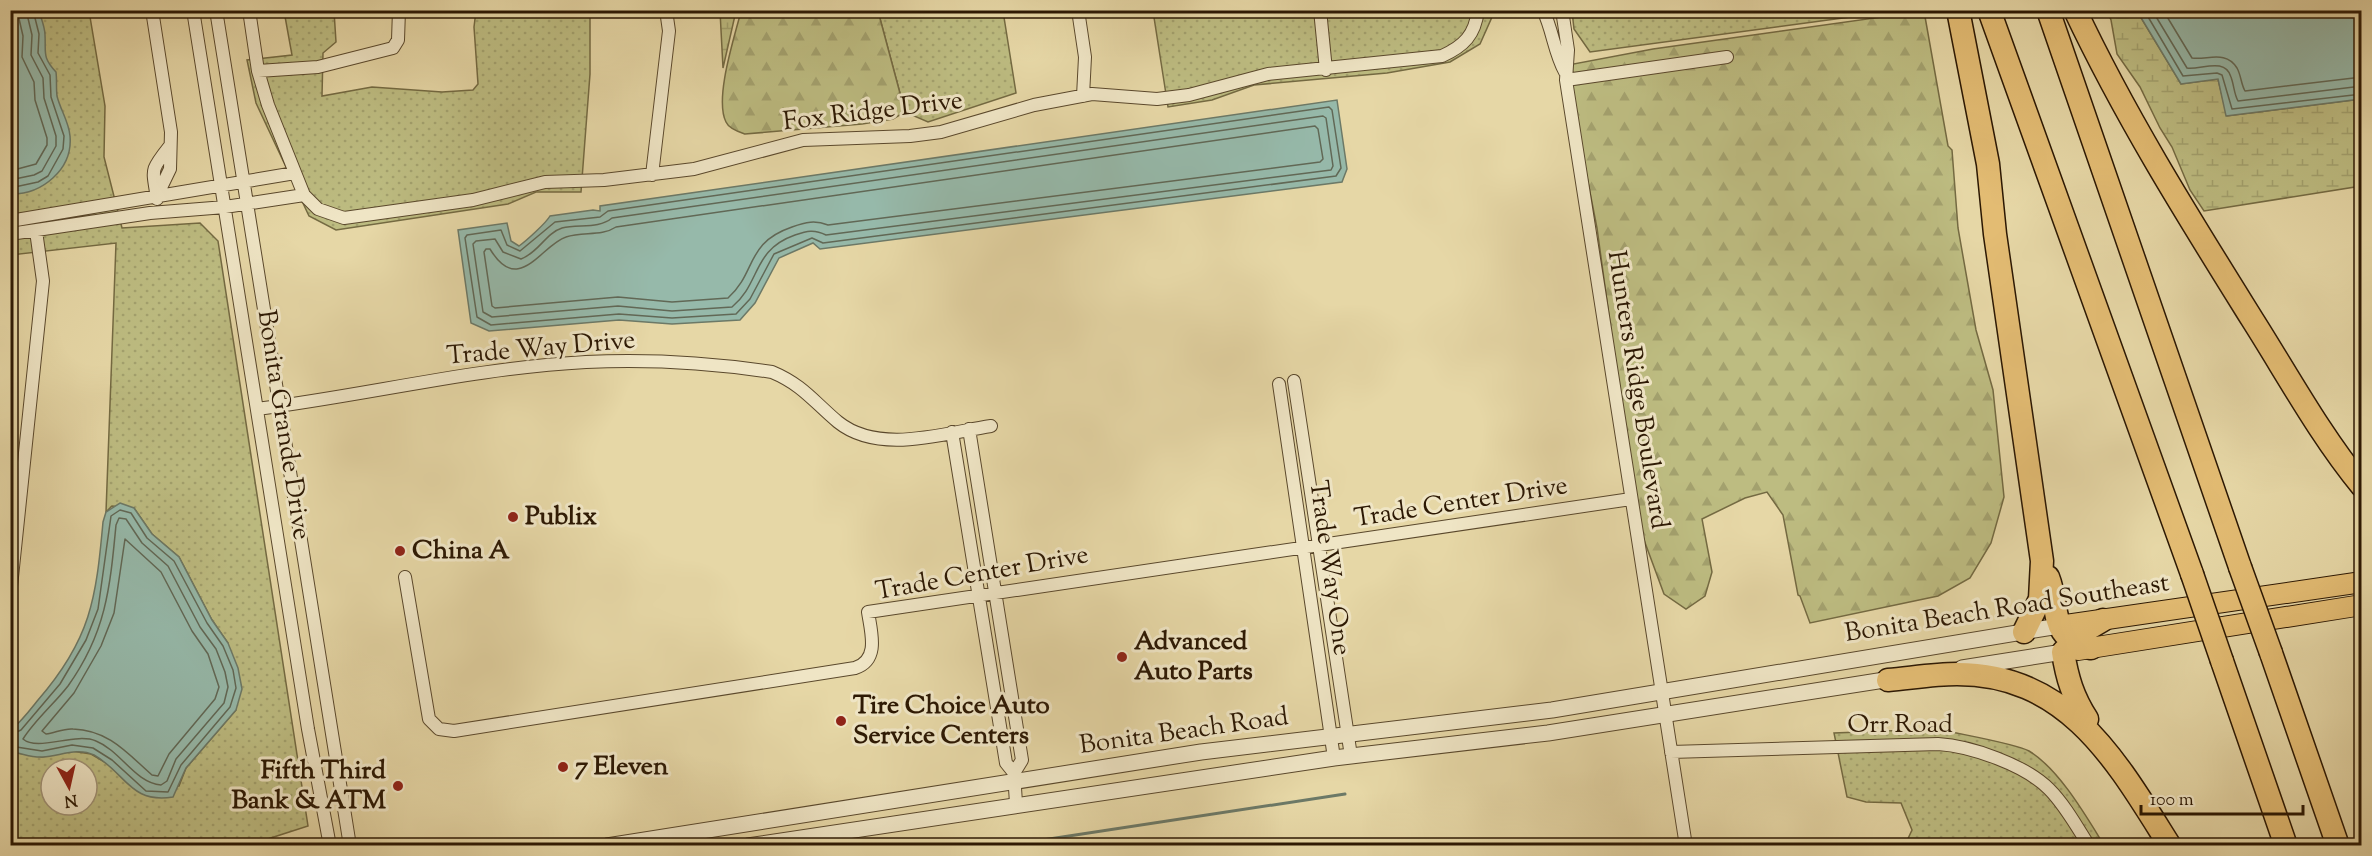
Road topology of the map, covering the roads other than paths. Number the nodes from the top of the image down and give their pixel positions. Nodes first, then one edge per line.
1 (152, 10) edge
2 (193, 10) edge
3 (216, 10) edge
4 (249, 10) edge
5 (399, 10) edge
6 (666, 10) edge
7 (1078, 10) edge
8 (1320, 10) edge
9 (1479, 10) edge
10 (1543, 10) edge
11 (1562, 10) edge
12 (1958, 10) edge
13 (1989, 10) edge
14 (2048, 10) edge
15 (2075, 10) edge
16 (1727, 57) dead end
17 (1326, 70) junction
18 (258, 71) junction
19 (1565, 76) junction
20 (1083, 96) junction
21 (295, 173) junction
22 (652, 175) junction
23 (243, 182) junction
24 (221, 185) junction
25 (304, 195) junction
26 (157, 196) junction
27 (247, 204) junction
28 (225, 207) junction
29 (158, 213) junction
30 (10, 221) edge
31 (36, 231) junction
32 (10, 234) edge
33 (1294, 381) dead end
34 (1279, 384) dead end
35 (279, 406) junction
36 (257, 409) junction
37 (991, 426) dead end
38 (969, 429) junction
39 (952, 432) junction
40 (2358, 484) edge
41 (1631, 499) junction
42 (1319, 547) junction
43 (1303, 549) junction
44 (2042, 561) junction
45 (405, 576) dead end
46 (2361, 582) edge
47 (996, 591) junction
48 (979, 594) junction
49 (10, 596) edge
50 (2361, 605) edge
51 (2103, 620) joint
52 (2024, 632) junction
53 (2071, 642) junction
54 (1888, 680) junction
55 (1662, 693) junction
56 (1666, 715) junction
57 (1348, 734) junction
58 (1331, 736) junction
59 (1671, 752) junction
60 (1351, 756) junction
61 (1334, 758) junction
62 (1014, 777) junction
63 (2127, 777) junction
64 (1016, 804) junction
65 (330, 846) edge
66 (350, 846) edge
67 (607, 846) edge
68 (748, 846) edge
69 (1686, 846) edge
70 (2089, 846) edge
71 (2170, 846) edge
72 (2286, 846) edge
73 (2338, 846) edge

1 - 26 street
2 - 24 street, Bonita Grande Drive
3 - 23 street, Bonita Grande Drive
4 - 18 street
5 - 18 street
6 - 22 street
7 - 20 street
8 - 17 street
9 - 17 street, Fox Ridge Drive
10 - 19 street, Hunters Ridge Boulevard
11 - 19 street, Hunters Ridge Boulevard
12 - 44 highway
13 - 72 highway, bridge
14 - 73 highway, bridge
15 - 40 highway
16 - 19 street
17 - 20 street, Fox Ridge Drive
18 - 21 street
19 - 41 street, Hunters Ridge Boulevard
20 - 22 street, Fox Ridge Drive
21 - 23 street
21 - 25 street
22 - 25 street, Fox Ridge Drive
23 - 24 street
23 - 27 street, Bonita Grande Drive
24 - 26 street
24 - 28 street, Bonita Grande Drive
25 - 27 street
26 - 29 street
26 - 30 street
27 - 28 street
27 - 35 street, Bonita Grande Drive
28 - 29 street
28 - 36 street, Bonita Grande Drive
29 - 31 street
31 - 32 street
31 - 49 street
33 - 42 street, Trade Way One
34 - 43 street, Trade Way One
35 - 36 street, Trade Way Drive
35 - 39 street, Trade Way Drive
35 - 66 street, Bonita Grande Drive
36 - 65 street, Bonita Grande Drive
37 - 38 street, Trade Way Drive
38 - 39 street, Trade Way Drive
38 - 47 street
39 - 48 street
41 - 42 street, Trade Center Drive
41 - 55 street, Hunters Ridge Boulevard
42 - 43 street, Trade Center Drive
42 - 57 street, Trade Way One
43 - 47 street, Trade Center Drive
43 - 58 street, Trade Way One
44 - 52 highway
44 - 53 highway
45 - 48 street, Trade Center Drive
46 - 51 main road, Bonita Beach Road Southeast
47 - 48 street, Trade Center Drive
47 - 62 street
48 - 62 street
50 - 53 main road, Bonita Beach Road Southeast
51 - 53 highway
52 - 53 street, Bonita Beach Road Southeast
52 - 55 street, Bonita Beach Road Southeast
53 - 54 street, Bonita Beach Road Southeast
53 - 63 highway
54 - 56 street, Bonita Beach Road Southeast
54 - 63 highway
55 - 56 street, Hunters Ridge Boulevard
55 - 57 street, Bonita Beach Road
56 - 59 street, Hunters Ridge Boulevard
56 - 60 street, Bonita Beach Road
57 - 58 street, Bonita Beach Road
57 - 60 street, Trade Way One
58 - 61 street, Trade Way One
58 - 62 street, Bonita Beach Road
59 - 69 street, Hunters Ridge Boulevard
59 - 70 street, Orr Road
60 - 61 street, Bonita Beach Road
61 - 64 street, Bonita Beach Road
62 - 64 street
62 - 67 street, Bonita Beach Road
63 - 71 highway
64 - 68 street, Bonita Beach Road

